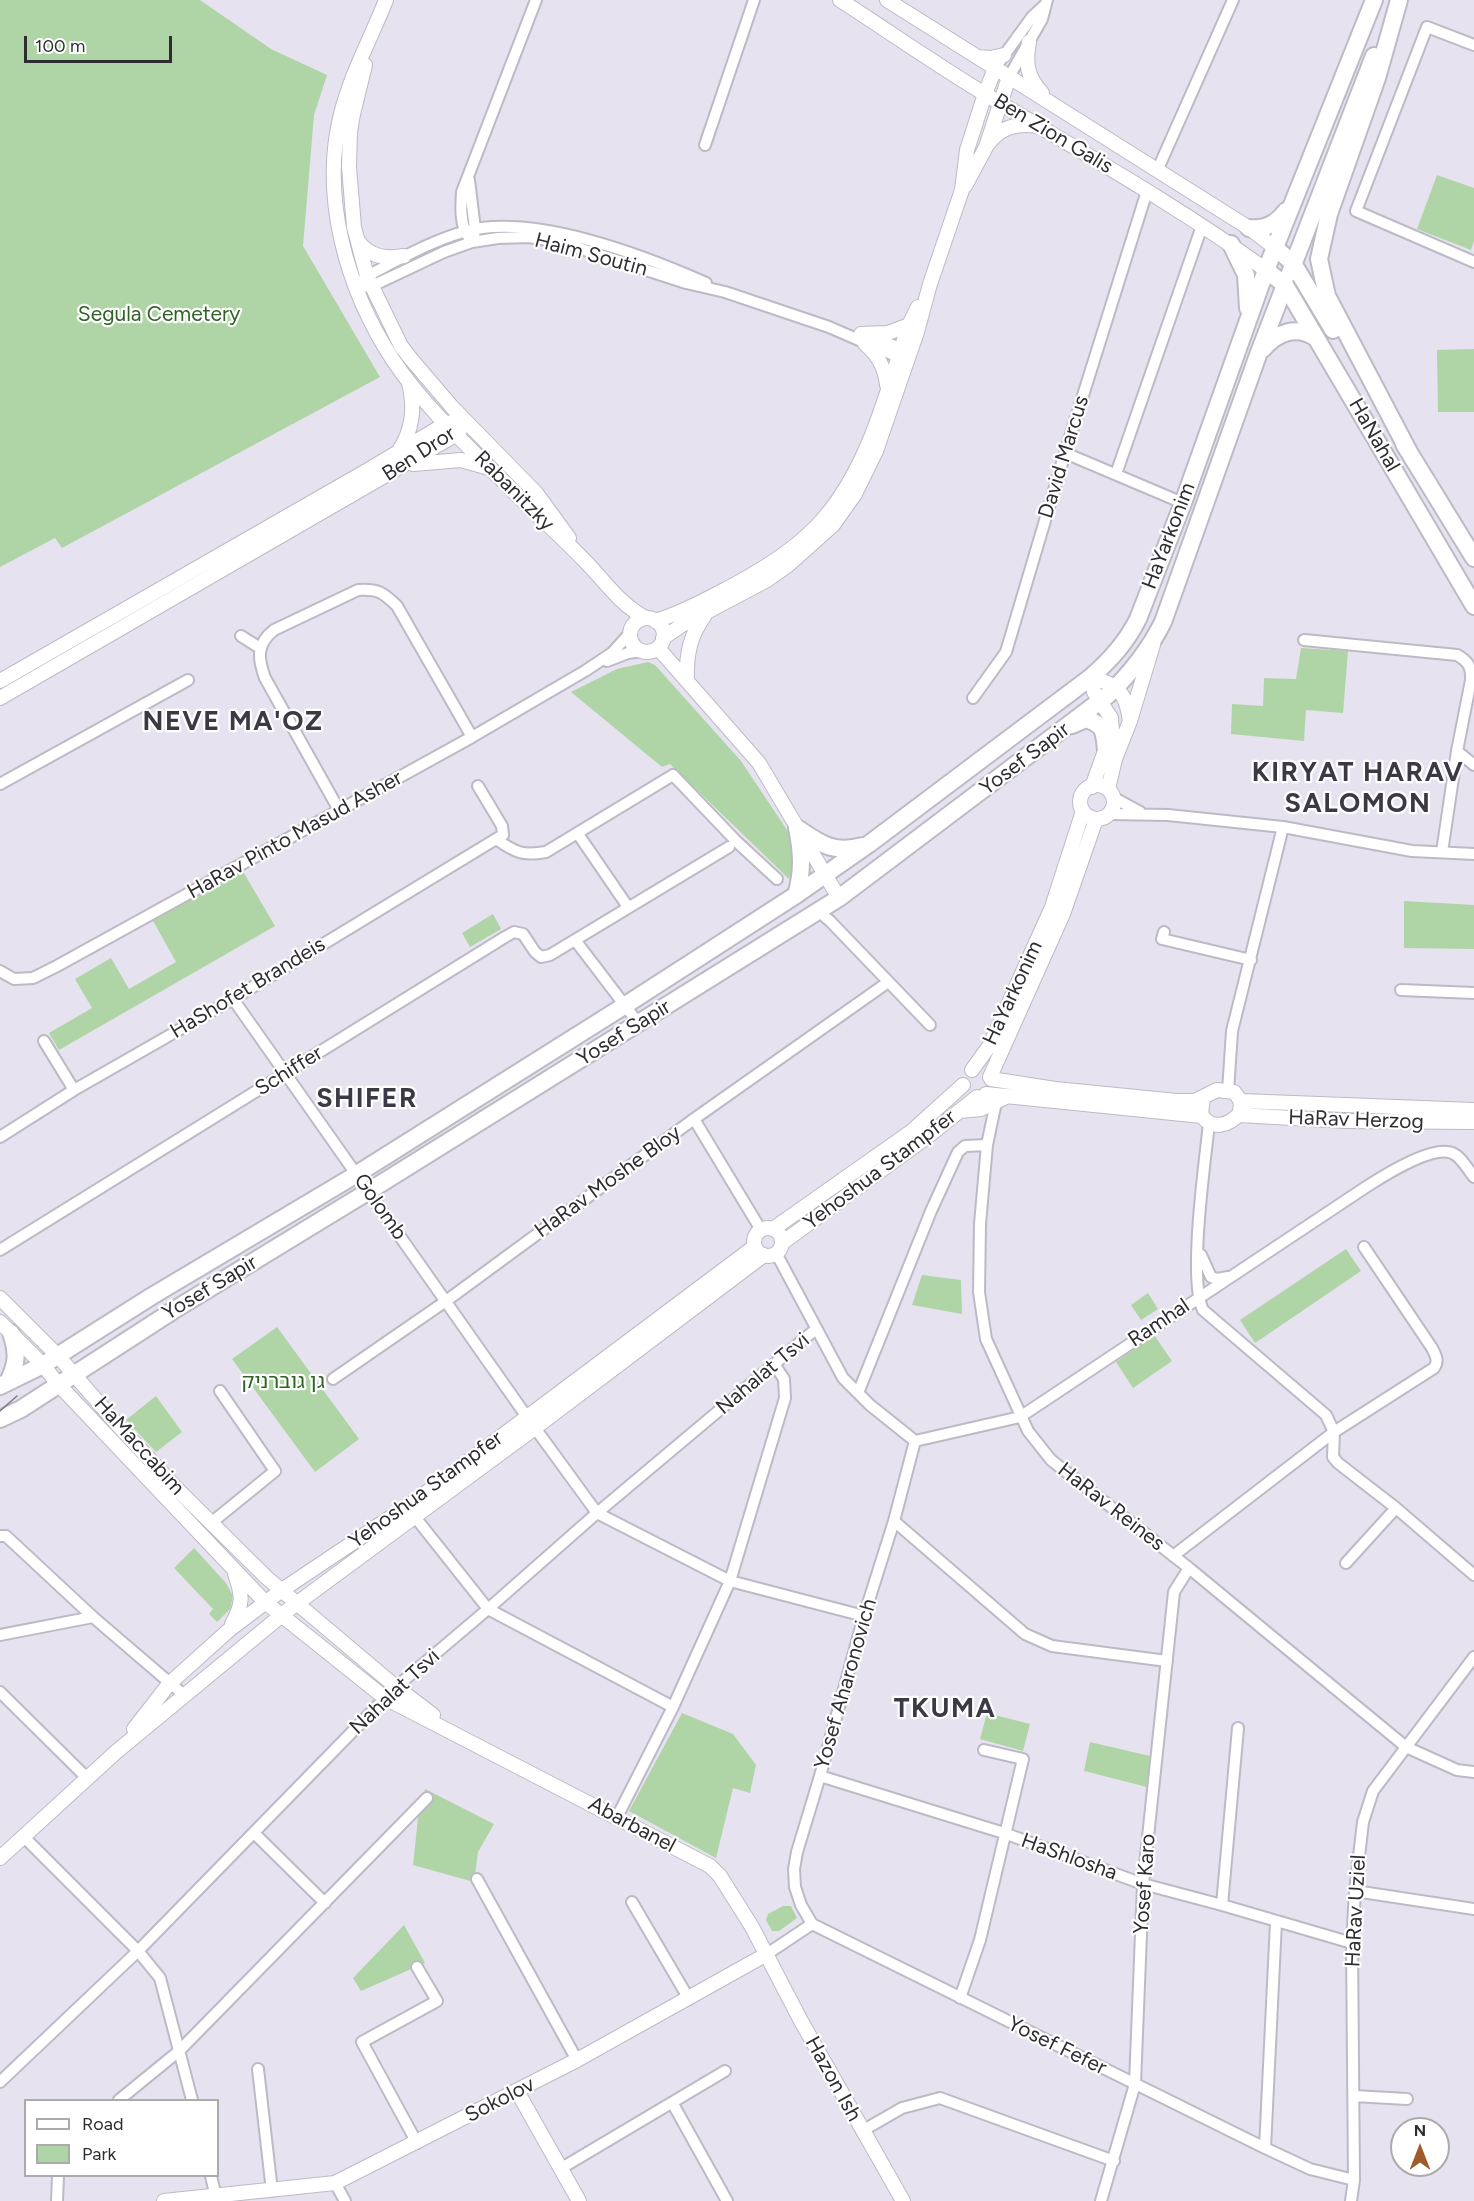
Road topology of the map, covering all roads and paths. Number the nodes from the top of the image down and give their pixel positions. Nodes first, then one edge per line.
1 (386, 0) edge
2 (536, 0) edge
3 (754, 0) edge
4 (840, 0) edge
5 (887, 0) edge
6 (1233, 0) edge
7 (1374, 0) edge
8 (1399, 0) edge
9 (1046, 2) edge
10 (376, 26) junction
11 (1029, 42) junction
12 (1474, 45) edge
13 (1004, 55) junction
14 (976, 57) junction
15 (995, 68) junction
16 (1009, 77) junction
17 (985, 94) junction
18 (1000, 103) junction
19 (1054, 105) junction
20 (1041, 126) junction
21 (705, 145) dead end
22 (986, 147) junction
23 (1157, 171) junction
24 (962, 190) junction
25 (1153, 195) junction
26 (1290, 206) junction
27 (1202, 226) junction
28 (1249, 228) junction
29 (470, 230) junction
30 (356, 237) junction
31 (472, 242) junction
32 (1231, 244) junction
33 (1274, 247) junction
34 (404, 256) junction
35 (1474, 262) edge
36 (1293, 263) junction
37 (1266, 270) junction
38 (369, 281) junction
39 (930, 284) junction
40 (1285, 285) junction
41 (355, 287) junction
42 (725, 292) junction
43 (1248, 318) junction
44 (909, 325) junction
45 (1316, 338) junction
46 (863, 339) junction
47 (903, 353) junction
48 (1258, 355) junction
49 (408, 378) junction
50 (887, 388) junction
51 (465, 420) junction
52 (447, 423) junction
53 (457, 434) junction
54 (1409, 452) junction
55 (1065, 453) junction
56 (400, 459) junction
57 (491, 469) junction
58 (1116, 474) junction
59 (1182, 503) junction
60 (1474, 558) edge
61 (585, 561) junction
62 (617, 597) junction
63 (1474, 606) edge
64 (708, 611) junction
65 (650, 620) junction
66 (631, 630) junction
67 (241, 636) dead end
68 (1155, 638) junction
69 (1304, 640) dead end
70 (661, 643) junction
71 (260, 648) junction
72 (642, 651) junction
73 (585, 671) junction
74 (1091, 677) junction
75 (188, 680) dead end
76 (687, 680) junction
77 (0, 681) edge
78 (1116, 687) junction
79 (0, 698) edge
80 (973, 698) dead end
81 (1100, 702) junction
82 (1130, 721) junction
83 (1069, 726) junction
84 (472, 737) junction
85 (1107, 750) junction
86 (1457, 751) junction
87 (1474, 765) edge
88 (0, 784) edge
89 (478, 786) dead end
90 (1092, 786) junction
91 (1111, 794) junction
92 (339, 810) junction
93 (1083, 811) junction
94 (1110, 814) junction
95 (1143, 814) junction
96 (1096, 819) junction
97 (1283, 827) junction
98 (797, 828) junction
99 (578, 834) junction
100 (496, 839) junction
101 (869, 844) junction
102 (729, 847) dead end
103 (1442, 852) junction
104 (1474, 854) edge
105 (825, 875) junction
106 (777, 879) dead end
107 (796, 895) junction
108 (839, 898) junction
109 (628, 907) junction
110 (824, 916) junction
111 (1164, 932) dead end
112 (575, 940) junction
113 (1251, 960) junction
114 (0, 971) edge
115 (884, 985) dead end
116 (1401, 990) dead end
117 (1474, 993) edge
118 (233, 999) junction
119 (624, 1006) junction
120 (639, 1024) junction
121 (930, 1025) dead end
122 (44, 1041) dead end
123 (1000, 1053) junction
124 (972, 1070) junction
125 (285, 1074) junction
126 (991, 1078) junction
127 (1021, 1084) junction
128 (963, 1085) junction
129 (74, 1090) junction
130 (1228, 1091) junction
131 (992, 1097) junction
132 (1203, 1098) junction
133 (1240, 1108) junction
134 (1474, 1110) edge
135 (959, 1111) junction
136 (694, 1119) junction
137 (1205, 1120) junction
138 (1474, 1122) edge
139 (0, 1137) edge
140 (987, 1145) junction
141 (357, 1174) junction
142 (1474, 1177) edge
143 (369, 1191) junction
144 (766, 1229) junction
145 (1197, 1246) junction
146 (1364, 1247) dead end
147 (769, 1249) junction
148 (0, 1250) edge
149 (1228, 1277) junction
150 (1199, 1296) junction
151 (0, 1298) edge
152 (446, 1301) junction
153 (5, 1328) edge
154 (816, 1329) junction
155 (58, 1356) junction
156 (774, 1364) junction
157 (43, 1365) junction
158 (74, 1374) junction
159 (333, 1379) dead end
160 (4, 1384) edge
161 (58, 1384) junction
162 (220, 1391) dead end
163 (858, 1393) junction
164 (1020, 1417) junction
165 (0, 1419) edge
166 (531, 1422) junction
167 (1334, 1432) junction
168 (915, 1441) junction
169 (415, 1501) junction
170 (1396, 1508) junction
171 (597, 1513) junction
172 (415, 1517) junction
173 (894, 1521) junction
174 (211, 1523) junction
175 (0, 1536) edge
176 (1173, 1556) junction
177 (1346, 1563) dead end
178 (233, 1569) junction
179 (1189, 1569) junction
180 (1474, 1575) edge
181 (730, 1581) junction
182 (282, 1590) junction
183 (265, 1602) junction
184 (297, 1603) junction
185 (488, 1610) junction
186 (280, 1616) junction
187 (864, 1616) junction
188 (93, 1617) junction
189 (229, 1629) junction
190 (0, 1635) edge
191 (1474, 1657) edge
192 (1167, 1661) junction
193 (169, 1684) junction
194 (396, 1687) junction
195 (0, 1692) edge
196 (184, 1695) junction
197 (385, 1698) junction
198 (673, 1707) junction
199 (1238, 1728) dead end
200 (461, 1736) junction
201 (1406, 1747) junction
202 (984, 1750) dead end
203 (116, 1752) junction
204 (1474, 1772) edge
205 (820, 1776) junction
206 (87, 1778) junction
207 (427, 1798) dead end
208 (617, 1817) junction
209 (254, 1833) junction
210 (1004, 1833) junction
211 (23, 1836) junction
212 (0, 1858) edge
213 (477, 1879) dead end
214 (1143, 1884) junction
215 (1355, 1891) junction
216 (632, 1902) dead end
217 (325, 1903) junction
218 (1222, 1905) junction
219 (1474, 1909) edge
220 (1276, 1922) junction
221 (812, 1924) junction
222 (1352, 1943) junction
223 (138, 1951) junction
224 (767, 1954) junction
225 (417, 1967) dead end
226 (960, 1998) junction
227 (689, 1999) junction
228 (173, 2027) junction
229 (194, 2035) junction
230 (179, 2051) junction
231 (577, 2060) junction
232 (160, 2066) junction
233 (258, 2069) dead end
234 (725, 2071) dead end
235 (186, 2078) junction
236 (0, 2082) edge
237 (1135, 2084) junction
238 (517, 2091) junction
239 (1354, 2096) junction
240 (120, 2099) edge
241 (192, 2099) edge
242 (1407, 2099) dead end
243 (673, 2104) junction
244 (862, 2131) junction
245 (417, 2143) junction
246 (1264, 2148) junction
247 (1114, 2161) junction
248 (560, 2169) junction
249 (58, 2177) edge
250 (212, 2177) edge
251 (1354, 2180) junction
252 (335, 2183) junction
253 (272, 2191) junction
254 (217, 2198) edge
255 (57, 2201) edge
256 (164, 2201) edge
257 (345, 2201) edge
258 (579, 2201) edge
259 (728, 2201) edge
260 (903, 2201) edge
261 (1101, 2201) edge
262 (1351, 2201) edge

1 - 10 street, Rabanitzky
2 - 29 street
3 - 21 street
4 - 17 street, Ben Zion Galis
5 - 14 street, Ben Zion Galis
6 - 23 street
7 - 26 main road, HaYarkonim
8 - 36 main road, HaYarkonim
8 - 54 main road
9 - 11 street
9 - 13 street
10 - 30 street, Rabanitzky
10 - 41 street, Rabanitzky
11 - 16 street
11 - 19 street
12 - 35 street
13 - 14 street
13 - 15 street
14 - 15 street, Ben Zion Galis
15 - 16 street, Ben Zion Galis
15 - 17 street
16 - 18 street
16 - 19 street, Ben Zion Galis
17 - 18 street, Ben Zion Galis
17 - 24 street
18 - 20 street, Ben Zion Galis
18 - 22 street
19 - 23 street, Ben Zion Galis
20 - 22 street
20 - 25 street, Ben Zion Galis
22 - 24 street
23 - 28 street, Ben Zion Galis
24 - 39 street
25 - 27 street, Ben Zion Galis
25 - 55 street, David Marcus
26 - 28 main road
26 - 33 main road, HaYarkonim
27 - 32 street, Ben Zion Galis
27 - 58 street
28 - 33 street, Ben Zion Galis
29 - 31 street
29 - 34 street, Haim Soutin
29 - 42 street, Haim Soutin
30 - 34 street
30 - 38 street, Rabanitzky
31 - 38 street, Haim Soutin
31 - 42 street, Haim Soutin
32 - 37 street, Ben Zion Galis
32 - 43 main road
33 - 36 main road, HaNahal
33 - 37 main road, HaYarkonim
34 - 38 street, Haim Soutin
36 - 40 main road, HaYarkonim
36 - 54 main road, HaNahal
37 - 40 main road, HaNahal
37 - 43 main road, HaYarkonim
38 - 41 street, Haim Soutin
38 - 51 street, Rabanitzky
39 - 44 street
39 - 47 street
40 - 45 main road, HaNahal
40 - 48 main road, HaYarkonim
41 - 49 street, Rabanitzky
42 - 46 street, Haim Soutin
43 - 59 main road, HaYarkonim
44 - 46 street
44 - 47 street
45 - 48 main road
45 - 63 main road, HaNahal
46 - 47 street, Haim Soutin
46 - 50 street
47 - 50 street
47 - 64 street
48 - 68 main road, HaYarkonim
49 - 52 street, Rabanitzky
49 - 56 street
50 - 65 street
51 - 52 street, Ben Dror
51 - 53 street, Ben Dror
51 - 61 street, Rabanitzky
52 - 53 street, Rabanitzky
52 - 56 street, Ben Dror
53 - 56 street, Ben Dror
53 - 57 street, Rabanitzky
54 - 60 main road, HaNahal
55 - 58 street
55 - 80 street, David Marcus
56 - 57 street
56 - 77 street, Ben Dror
56 - 79 street, Ben Dror
57 - 61 street, Rabanitzky
58 - 59 street
59 - 74 main road, HaYarkonim
61 - 62 street, Rabanitzky
62 - 65 street, Rabanitzky
62 - 66 street, Rabanitzky
64 - 70 street
64 - 76 street
65 - 66 street
65 - 70 street
66 - 72 street
66 - 73 street, HaRav Pinto Masud Asher
67 - 71 street
68 - 78 main road, Yosef Sapir
68 - 82 street, HaYarkonim
69 - 86 street
70 - 72 street
70 - 76 street
71 - 84 street
71 - 92 street
72 - 73 street, HaRav Pinto Masud Asher
73 - 84 street, HaRav Pinto Masud Asher
74 - 78 street
74 - 81 street
74 - 101 main road, Yosef Sapir
75 - 88 street
76 - 98 street
78 - 81 main road, Yosef Sapir
78 - 82 street
81 - 83 main road, Yosef Sapir
81 - 85 street
82 - 91 street, HaYarkonim
83 - 85 main road
83 - 108 main road, Yosef Sapir
84 - 92 street, HaRav Pinto Masud Asher
85 - 90 street
86 - 87 street
86 - 103 street
89 - 100 street
90 - 91 street
90 - 93 street
91 - 94 street
91 - 95 street
92 - 114 street, HaRav Pinto Masud Asher
93 - 96 street
93 - 124 street, HaYarkonim
94 - 95 street
94 - 96 street
95 - 97 street
96 - 123 street, HaYarkonim
97 - 103 street
97 - 113 street
98 - 101 main road
98 - 105 street
98 - 107 main road
99 - 100 street
99 - 106 street
99 - 109 street
100 - 118 street, HaShofet Brandeis
101 - 105 main road, Yosef Sapir
102 - 109 street
103 - 104 street
105 - 107 main road, Yosef Sapir
105 - 108 street
107 - 119 main road, Yosef Sapir
108 - 110 main road, Yosef Sapir
109 - 112 street
110 - 120 main road, Yosef Sapir
110 - 121 street
111 - 113 street
112 - 119 street
112 - 125 street, Schiffer
113 - 130 street
115 - 136 street, HaRav Moshe Bloy
116 - 117 street
118 - 125 street, Golomb
118 - 129 street, HaShofet Brandeis
119 - 120 street
119 - 141 main road, Yosef Sapir
120 - 143 main road, Yosef Sapir
122 - 129 street
123 - 126 street, HaYarkonim
123 - 127 street
124 - 126 street
124 - 128 street, HaYarkonim
125 - 141 street, Golomb
125 - 148 street, Schiffer
126 - 127 street
126 - 131 street, HaYarkonim
127 - 132 street
128 - 131 street
128 - 144 street, Yehoshua Stampfer
129 - 139 street, HaShofet Brandeis
130 - 132 street
130 - 133 street
131 - 135 street, Yehoshua Stampfer
131 - 135 street
131 - 137 street, HaRav Herzog
131 - 140 street, HaRav Reines
132 - 137 street
133 - 134 street, HaRav Herzog
133 - 137 street, HaRav Herzog
133 - 138 street, HaRav Herzog
135 - 147 street, Yehoshua Stampfer
136 - 144 street
136 - 152 street, HaRav Moshe Bloy
137 - 145 street
140 - 163 street
140 - 164 street, HaRav Reines
141 - 143 street, Golomb
141 - 155 main road, Yosef Sapir
142 - 149 street, Ramhal
143 - 152 street, Golomb
143 - 158 main road, Yosef Sapir
144 - 147 street
144 - 147 street
145 - 149 street
145 - 150 street
146 - 167 street
147 - 154 street
147 - 166 street, Yehoshua Stampfer
149 - 150 street, Ramhal
150 - 164 street, Ramhal
150 - 167 street
151 - 155 street, HaMaccabim
152 - 159 street, HaRav Moshe Bloy
152 - 166 street, Golomb
153 - 157 street, HaMaccabim
153 - 160 main road
154 - 156 street, Nahalat Tsvi
154 - 163 street
155 - 157 main road, Yosef Sapir
155 - 158 street, HaMaccabim
156 - 171 street, Nahalat Tsvi
156 - 181 street
157 - 160 main road, Yosef Sapir
157 - 161 street, HaMaccabim
158 - 161 main road, Yosef Sapir
158 - 174 street, HaMaccabim
161 - 165 main road, Yosef Sapir
161 - 178 street, HaMaccabim
162 - 174 street
163 - 168 street
164 - 168 street, Ramhal
164 - 176 street, HaRav Reines
166 - 169 street, Yehoshua Stampfer
166 - 171 street, Golomb
166 - 172 street, Yehoshua Stampfer
167 - 170 street
167 - 176 street
168 - 173 street, Yosef Aharonovich
169 - 172 street
169 - 182 street, Yehoshua Stampfer
170 - 177 street
170 - 180 street
171 - 181 street
171 - 185 street, Nahalat Tsvi
172 - 184 street, Yehoshua Stampfer
172 - 185 street
173 - 187 street, Yosef Aharonovich
173 - 192 street
174 - 182 street, HaMaccabim
175 - 188 street
176 - 179 street, HaRav Reines
178 - 183 street, HaMaccabim
178 - 189 street
179 - 192 street, Yosef Karo
179 - 201 street, HaRav Reines
181 - 187 street
181 - 198 street
182 - 183 street, Yehoshua Stampfer
182 - 184 street, Abarbanel
183 - 186 street, Abarbanel
183 - 189 street, Yehoshua Stampfer
184 - 186 street, Yehoshua Stampfer
184 - 194 street, Abarbanel
185 - 194 street, Nahalat Tsvi
185 - 198 street
186 - 196 street, Yehoshua Stampfer
186 - 197 street, Abarbanel
187 - 205 street, Yosef Aharonovich
188 - 190 street
188 - 193 street
189 - 193 street, Yehoshua Stampfer
191 - 201 street, HaRav Uziel
192 - 214 street, Yosef Karo
193 - 196 street
193 - 203 street, Yehoshua Stampfer
194 - 197 street, Nahalat Tsvi
194 - 200 street, Abarbanel
195 - 206 street
196 - 203 street, Yehoshua Stampfer
197 - 200 street, Abarbanel
197 - 209 street, Nahalat Tsvi
198 - 208 street
199 - 218 street
200 - 208 street, Abarbanel
201 - 204 street, HaRav Reines
201 - 215 street, HaRav Uziel
202 - 210 street
203 - 206 street, Yehoshua Stampfer
205 - 210 street, HaShlosha
205 - 221 street, Yosef Aharonovich
206 - 211 street, Yehoshua Stampfer
207 - 217 street
208 - 224 street, Abarbanel
209 - 217 street
209 - 223 street, Nahalat Tsvi
210 - 214 street, HaShlosha
210 - 226 street
211 - 212 street, Yehoshua Stampfer
211 - 223 street
213 - 231 street
214 - 218 street, HaShlosha
214 - 237 street, Yosef Karo
215 - 219 street
215 - 222 street, HaRav Uziel
216 - 227 street
217 - 229 street
218 - 220 street, HaShlosha
220 - 222 street, HaShlosha
220 - 246 street
221 - 224 street
221 - 226 street, Yosef Fefer
222 - 239 street, HaRav Uziel
223 - 228 street
223 - 236 street, Nahalat Tsvi
224 - 227 street, Sokolov
224 - 244 street, Hazon Ish
225 - 245 street
226 - 237 street, Yosef Fefer
227 - 231 street, Sokolov
228 - 229 street
228 - 230 street
229 - 230 street
230 - 232 street
230 - 235 street
231 - 238 street, Sokolov
232 - 235 street
232 - 240 street
233 - 253 street
234 - 243 street
235 - 241 street
237 - 246 street, Yosef Fefer
237 - 247 street, Yosef Karo
238 - 245 street, Sokolov
238 - 248 street
239 - 242 street
239 - 251 street, HaRav Uziel
243 - 248 street
243 - 259 street
244 - 247 street
244 - 260 street, Hazon Ish
245 - 252 street, Sokolov
246 - 251 street, Yosef Fefer
247 - 261 street, Yosef Karo
248 - 258 street
249 - 255 street
250 - 254 street
251 - 262 street, HaRav Uziel
252 - 253 street, Sokolov
252 - 257 street
253 - 254 street, Sokolov
254 - 256 street, Sokolov

